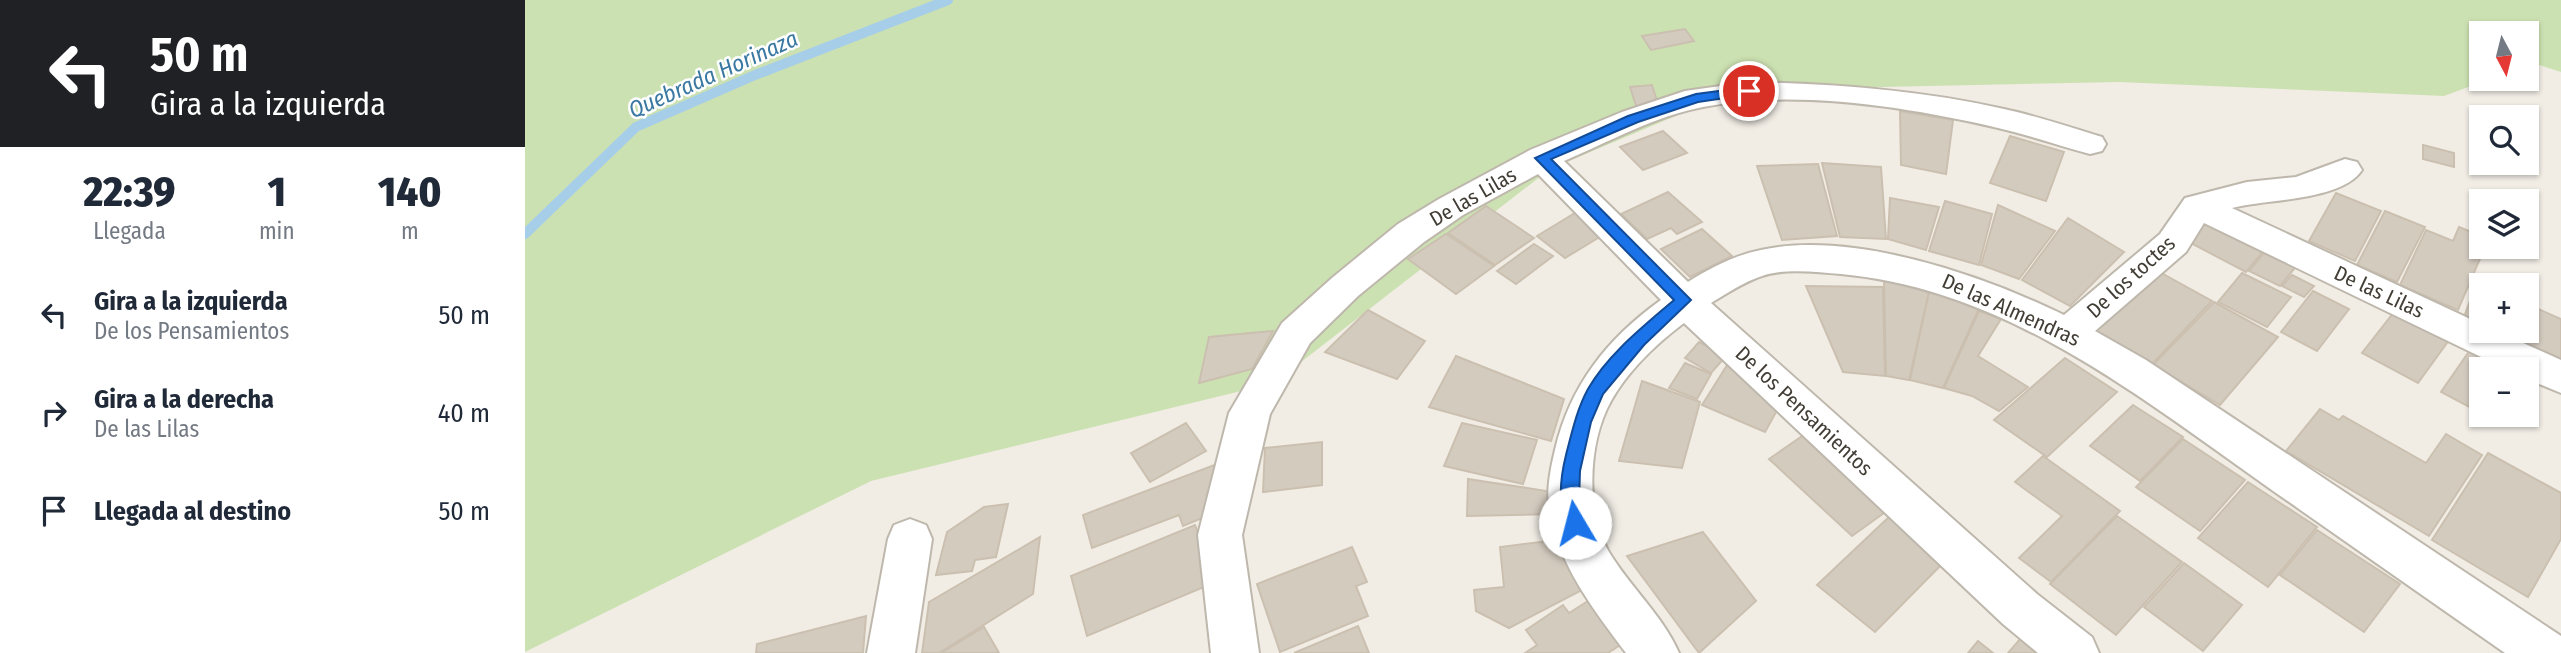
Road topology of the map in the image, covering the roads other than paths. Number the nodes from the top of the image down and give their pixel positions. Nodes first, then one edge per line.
1 (2090, 144) dead end
2 (1542, 158) junction
3 (2345, 170) dead end
4 (2197, 206) junction
5 (1683, 300) junction
6 (2069, 332) junction
7 (2561, 378) edge
8 (910, 539) dead end
9 (891, 653) edge
10 (1235, 653) edge
11 (1655, 653) edge
12 (2075, 653) edge
13 (2545, 653) edge

1 - 2 street, De las Lilas
2 - 5 street, De los Pensamientos
2 - 10 street, De las Lilas
3 - 4 street
4 - 6 street, De los toctes
4 - 7 street, De las Lilas
5 - 6 street, De las Almendras
5 - 11 street, De las Almendras
5 - 12 street, De los Pensamientos
6 - 13 street, De las Almendras
8 - 9 street

